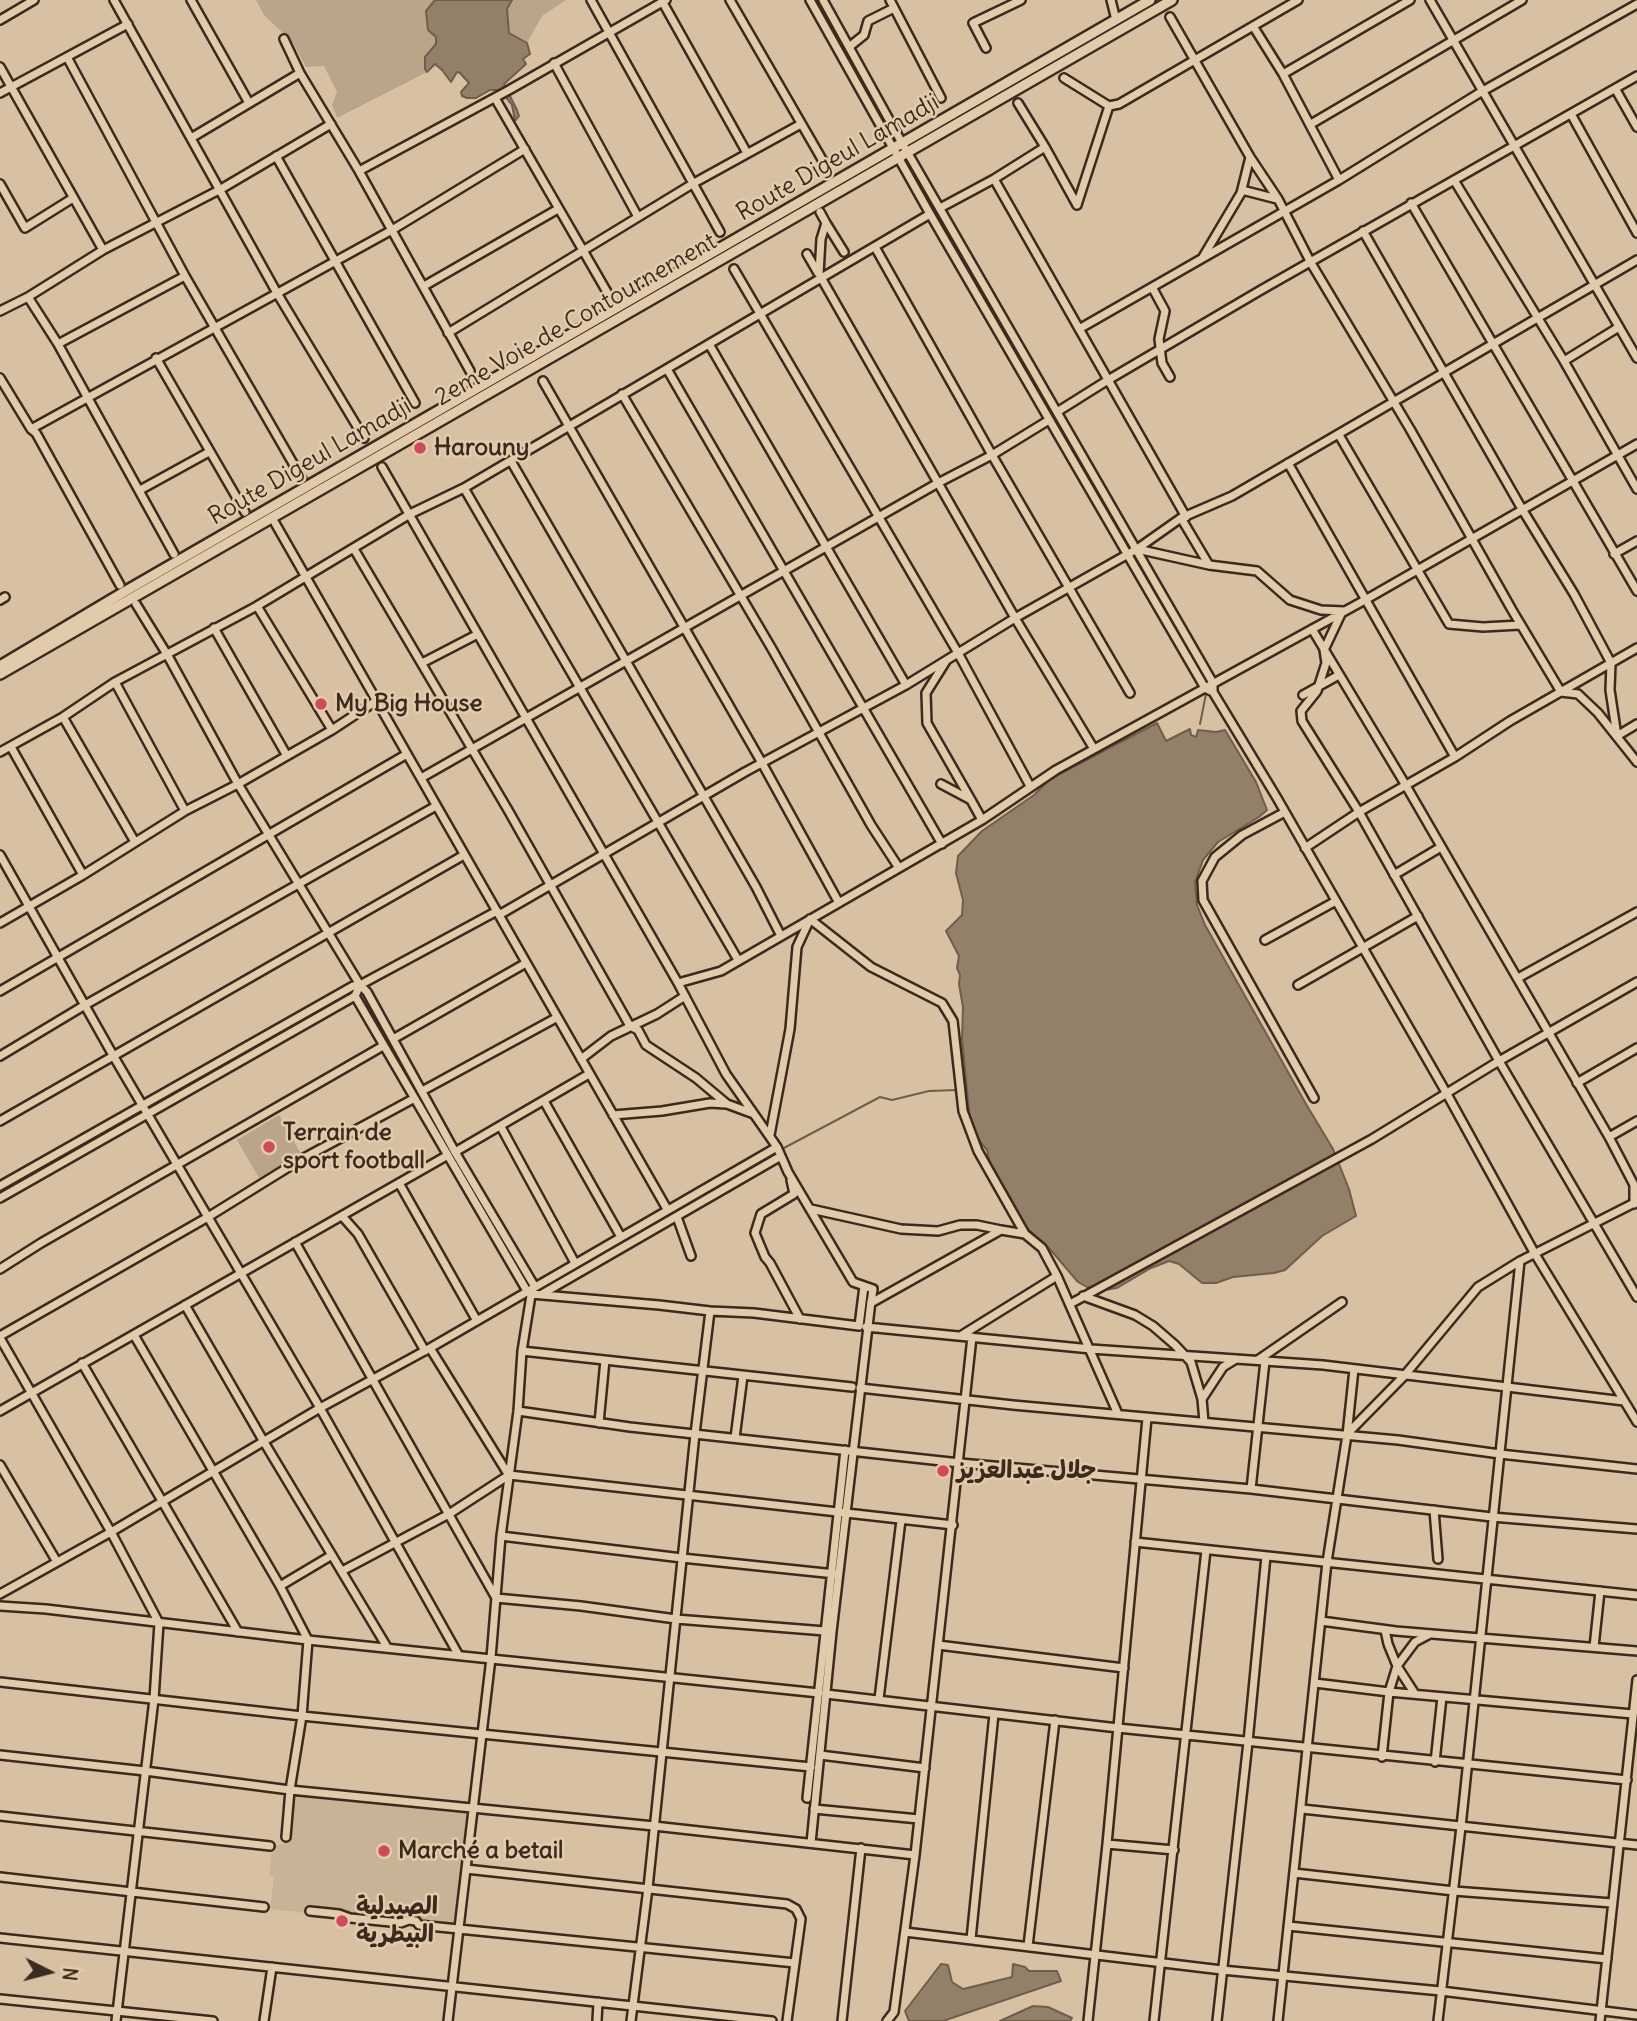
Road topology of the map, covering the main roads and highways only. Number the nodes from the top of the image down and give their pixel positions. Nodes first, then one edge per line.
1 (1150, 0) edge
2 (1172, 0) edge
3 (0, 666) edge
4 (0, 674) edge

1 - 3 main road, Route Digeul Lamadji
2 - 4 main road, 2eme Voie de Contournement

